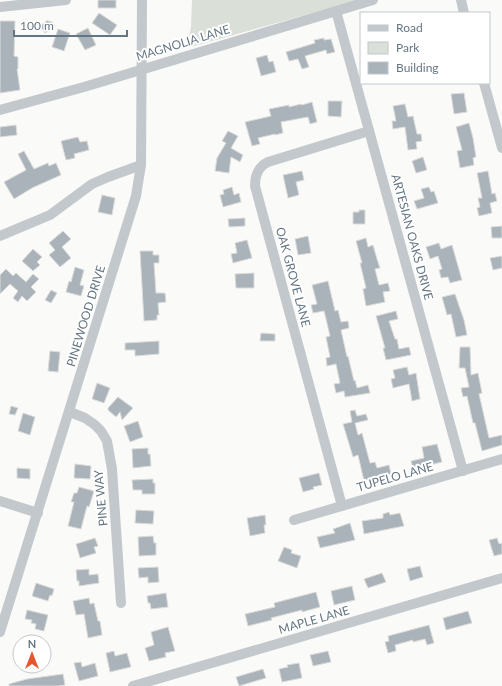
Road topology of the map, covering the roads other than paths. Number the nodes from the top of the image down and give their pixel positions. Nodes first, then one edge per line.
1 (66, 0) edge
2 (142, 0) edge
3 (373, 0) edge
4 (461, 0) edge
5 (0, 7) edge
6 (336, 11) junction
7 (464, 12) edge
8 (141, 69) junction
9 (484, 84) edge
10 (0, 110) edge
11 (369, 131) junction
12 (502, 148) edge
13 (141, 165) junction
14 (0, 236) edge
15 (70, 412) junction
16 (502, 459) edge
17 (463, 471) junction
18 (0, 501) edge
19 (342, 506) junction
20 (38, 513) junction
21 (294, 520) dead end
22 (502, 578) edge
23 (121, 603) dead end
24 (0, 632) edge
25 (134, 686) edge

1 - 5 street
2 - 8 street, PINEWOOD DRIVE
3 - 6 street, MAGNOLIA LANE
4 - 7 street
6 - 8 street, MAGNOLIA LANE
6 - 11 street, ARTESIAN OAKS DRIVE
8 - 10 street, MAGNOLIA LANE
8 - 13 street, PINEWOOD DRIVE
9 - 12 street
11 - 17 street, ARTESIAN OAKS DRIVE
11 - 19 street, OAK GROVE LANE
13 - 14 street
13 - 15 street, PINEWOOD DRIVE
15 - 20 street, PINEWOOD DRIVE
15 - 23 street, PINE WAY
16 - 17 street, TUPELO LANE
17 - 19 street, TUPELO LANE
18 - 20 street
19 - 21 street, TUPELO LANE
20 - 24 street, PINEWOOD DRIVE
22 - 25 street, MAPLE LANE

